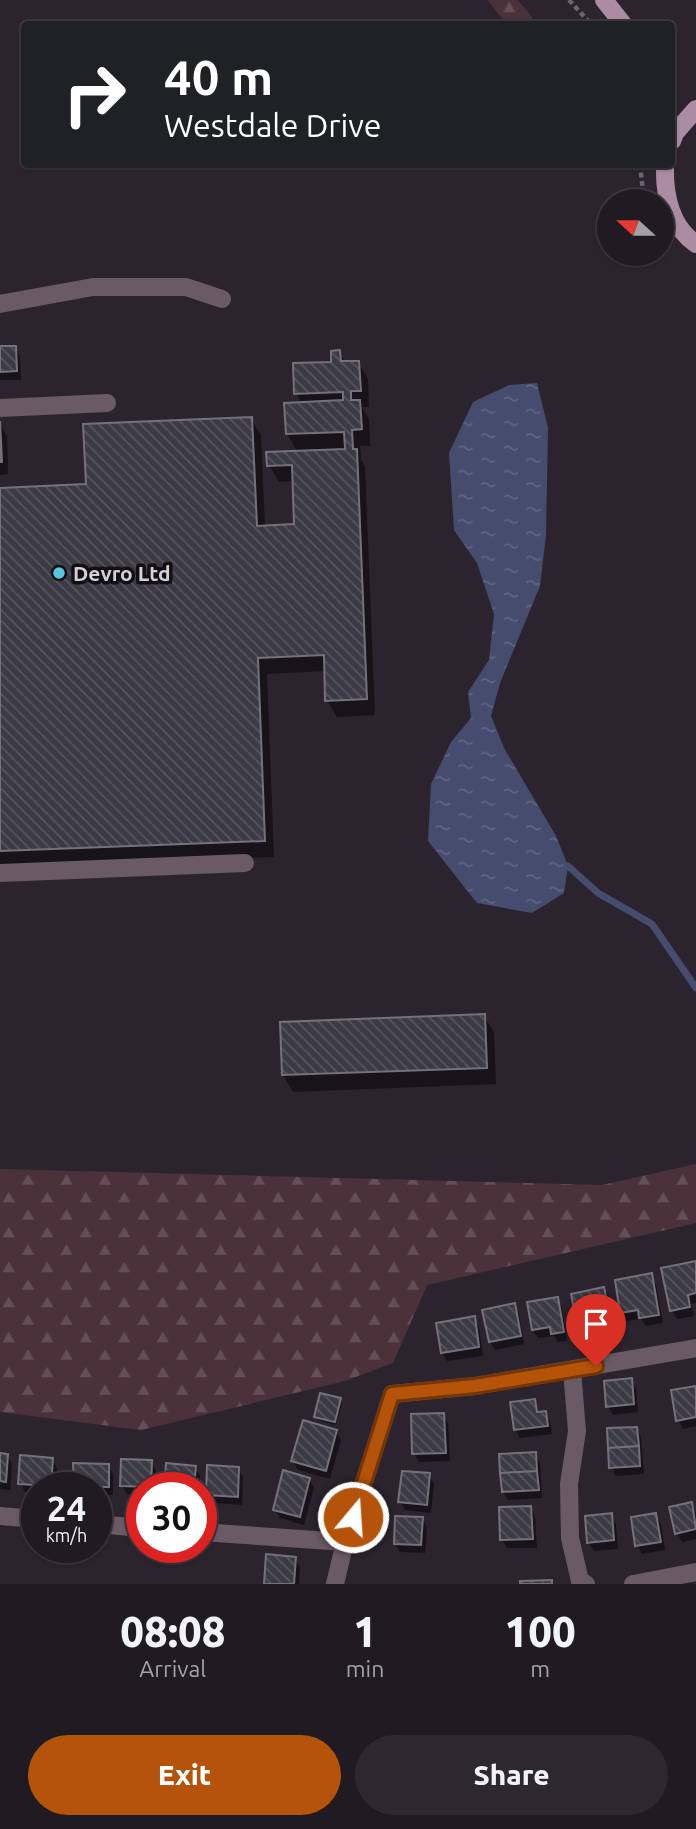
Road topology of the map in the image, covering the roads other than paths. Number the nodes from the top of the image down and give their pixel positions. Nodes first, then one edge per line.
1 (604, 0) edge
2 (621, 21) edge
3 (696, 109) edge
4 (675, 131) edge
5 (665, 168) edge
6 (696, 244) edge
7 (222, 299) dead end
8 (0, 304) edge
9 (107, 402) dead end
10 (0, 408) edge
11 (245, 863) dead end
12 (0, 873) edge
13 (696, 1348) edge
14 (572, 1370) junction
15 (0, 1516) edge
16 (21, 1518) edge
17 (217, 1533) edge
18 (345, 1542) junction
19 (685, 1578) edge
20 (335, 1584) edge
21 (586, 1584) edge
22 (633, 1584) edge

1 - 2 main road
3 - 4 main road
5 - 6 main road
7 - 8 street
9 - 10 street
11 - 12 street
13 - 14 street
14 - 18 street
14 - 21 street
15 - 16 street
17 - 18 street
18 - 20 street
19 - 22 street

